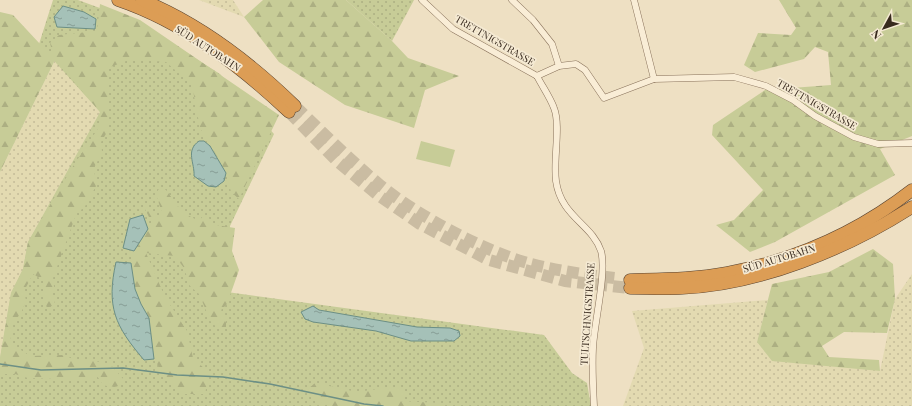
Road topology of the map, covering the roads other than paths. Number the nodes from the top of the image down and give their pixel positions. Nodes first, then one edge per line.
1 (118, 0) edge
2 (142, 0) edge
3 (422, 0) edge
4 (512, 0) edge
5 (634, 0) edge
6 (559, 66) junction
7 (537, 76) junction
8 (654, 79) junction
9 (912, 143) edge
10 (912, 190) edge
11 (912, 207) edge
12 (594, 406) edge

1 - 2 highway, SÜD AUTOBAHN
3 - 7 street, TRETTNIGSTRASSE
4 - 6 street
5 - 8 street
6 - 7 street, TRETTNIGSTRASSE
6 - 8 street, TRETTNIGSTRASSE
7 - 12 street, TULTSCHNIGSTRASSE
8 - 9 street, TRETTNIGSTRASSE
10 - 11 highway, SÜD AUTOBAHN

